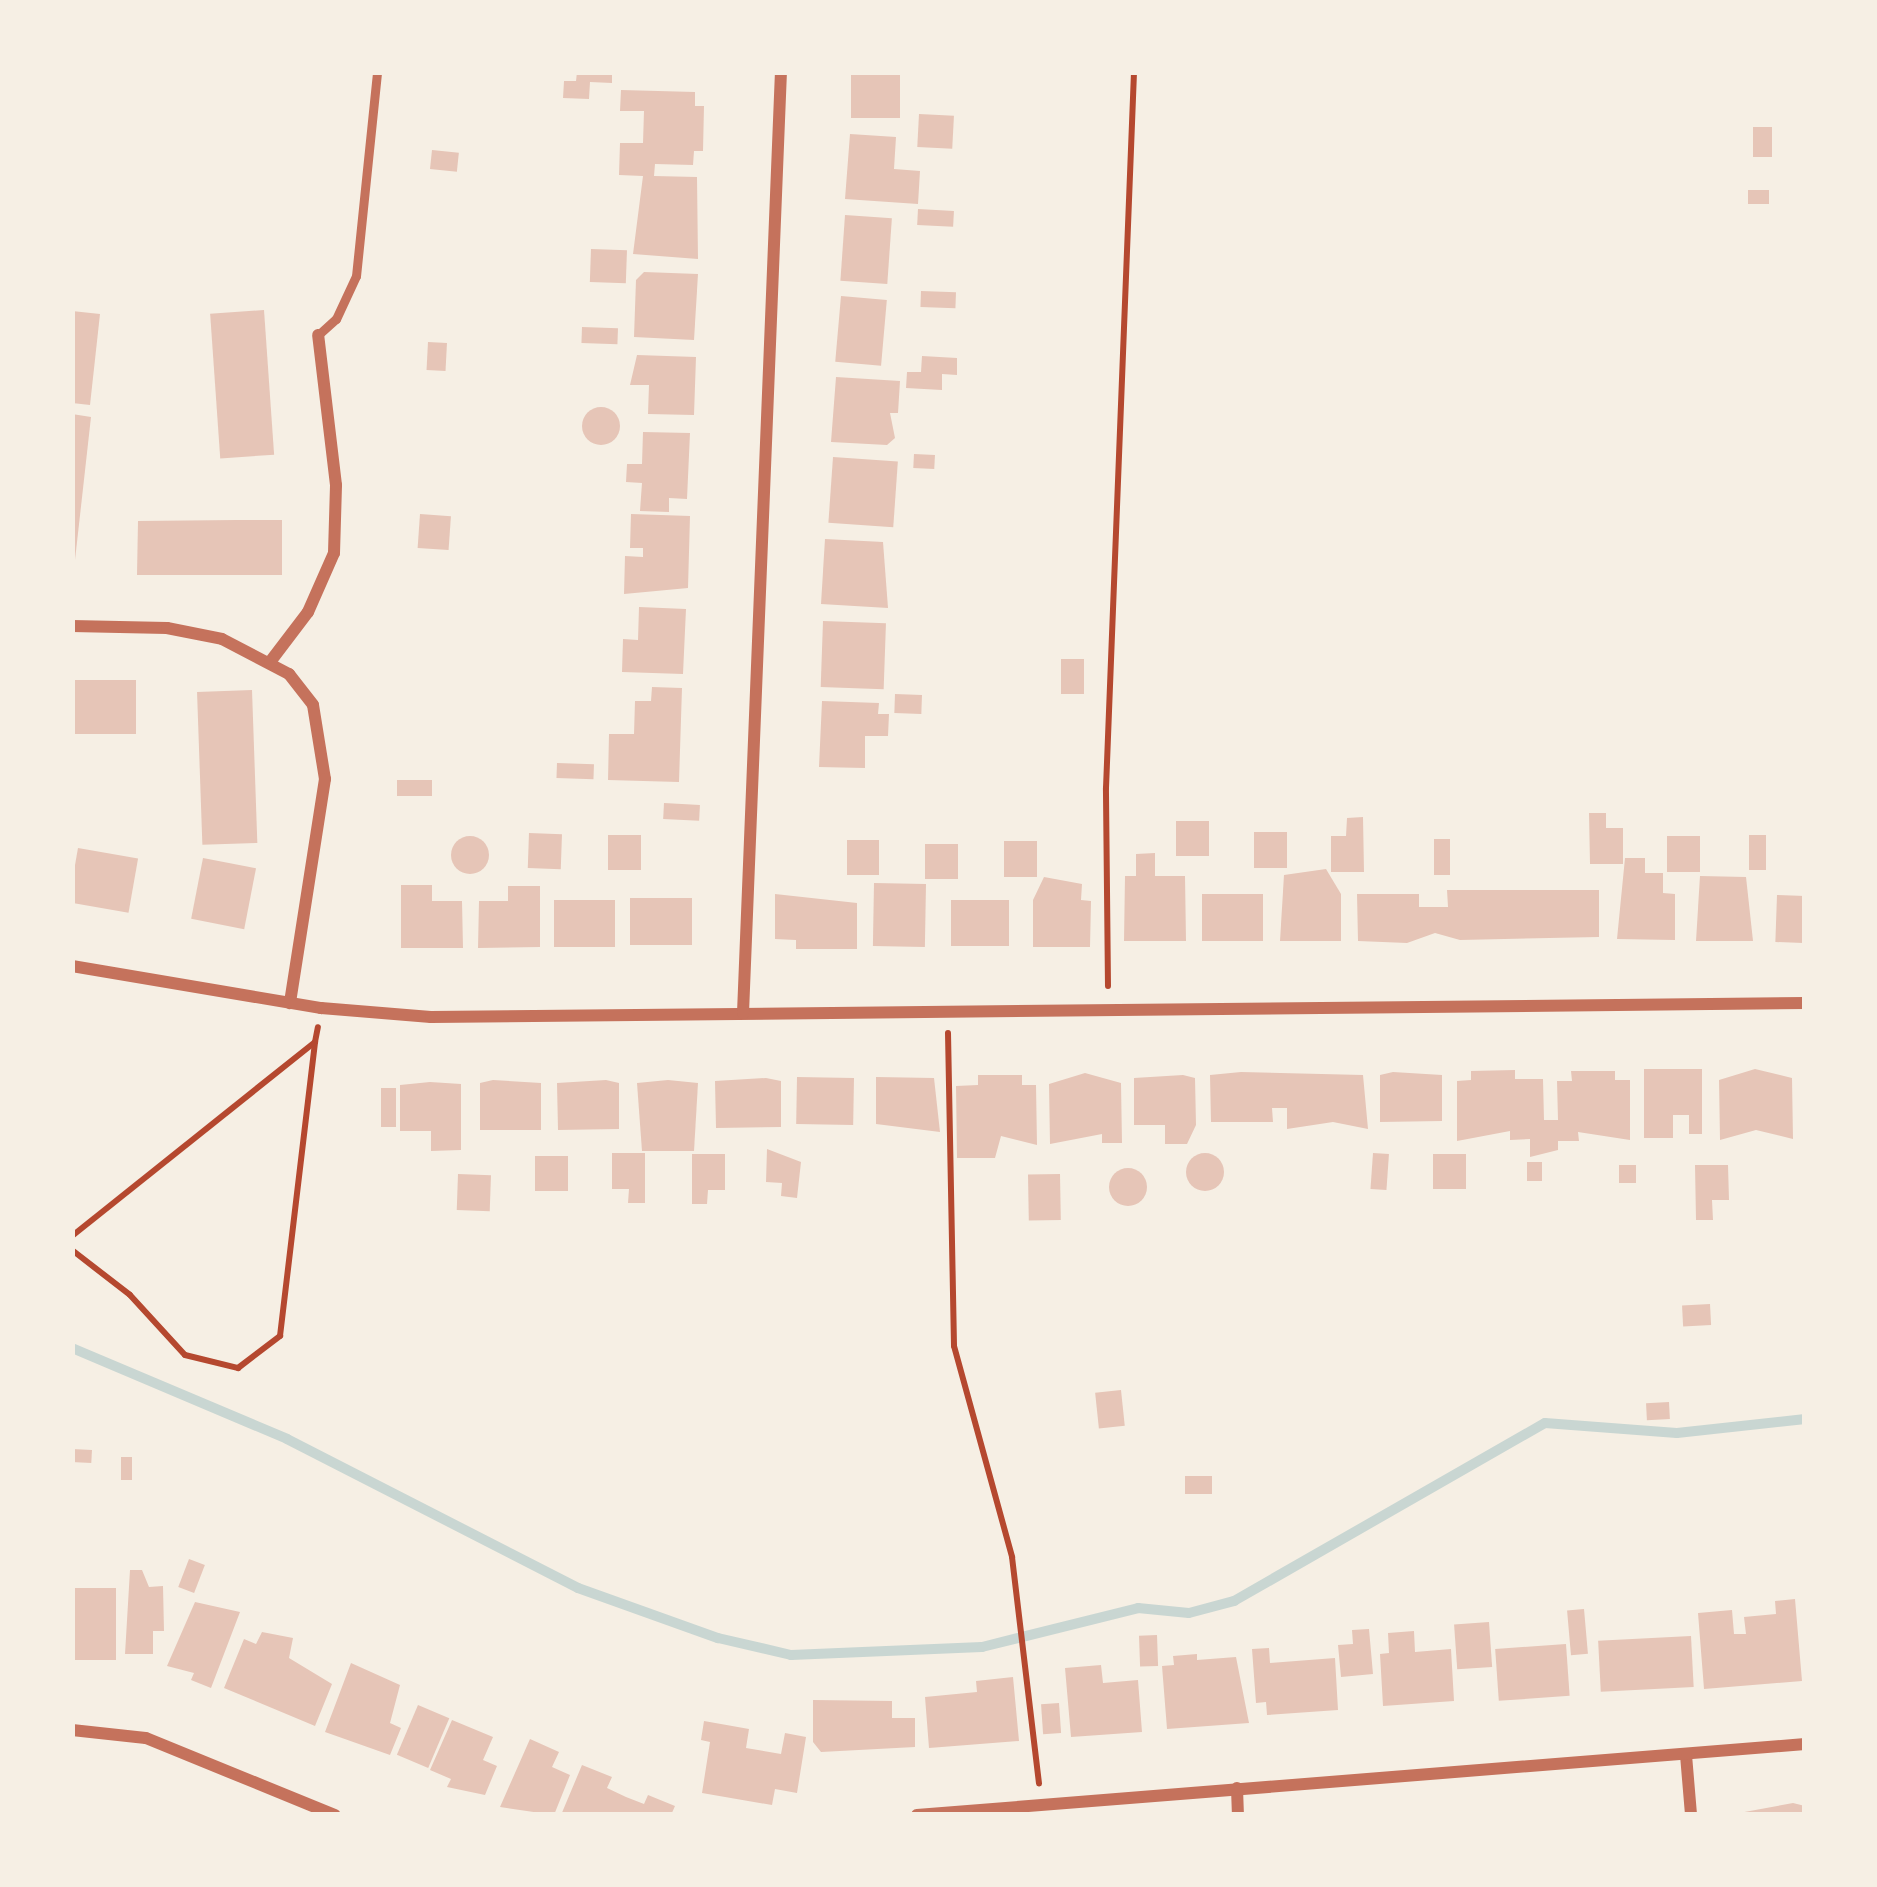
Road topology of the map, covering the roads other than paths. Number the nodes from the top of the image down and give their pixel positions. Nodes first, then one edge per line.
1 (377, 72) edge
2 (781, 72) edge
3 (318, 335) joint
4 (72, 626) edge
5 (270, 662) junction
6 (72, 966) edge
7 (290, 1003) junction
8 (1805, 1003) edge
9 (742, 1013) junction
10 (72, 1730) edge
11 (1805, 1744) edge
12 (1686, 1755) junction
13 (1237, 1788) junction
14 (300, 1809) edge
15 (335, 1815) edge
16 (917, 1815) edge
17 (1238, 1815) edge
18 (1690, 1815) edge

1 - 3 lane
2 - 9 street
3 - 5 street
4 - 5 street
5 - 7 street
6 - 7 street
7 - 9 street
8 - 9 street
10 - 14 street
11 - 12 street
12 - 13 street
12 - 18 street
13 - 16 street
13 - 17 street
14 - 15 street

